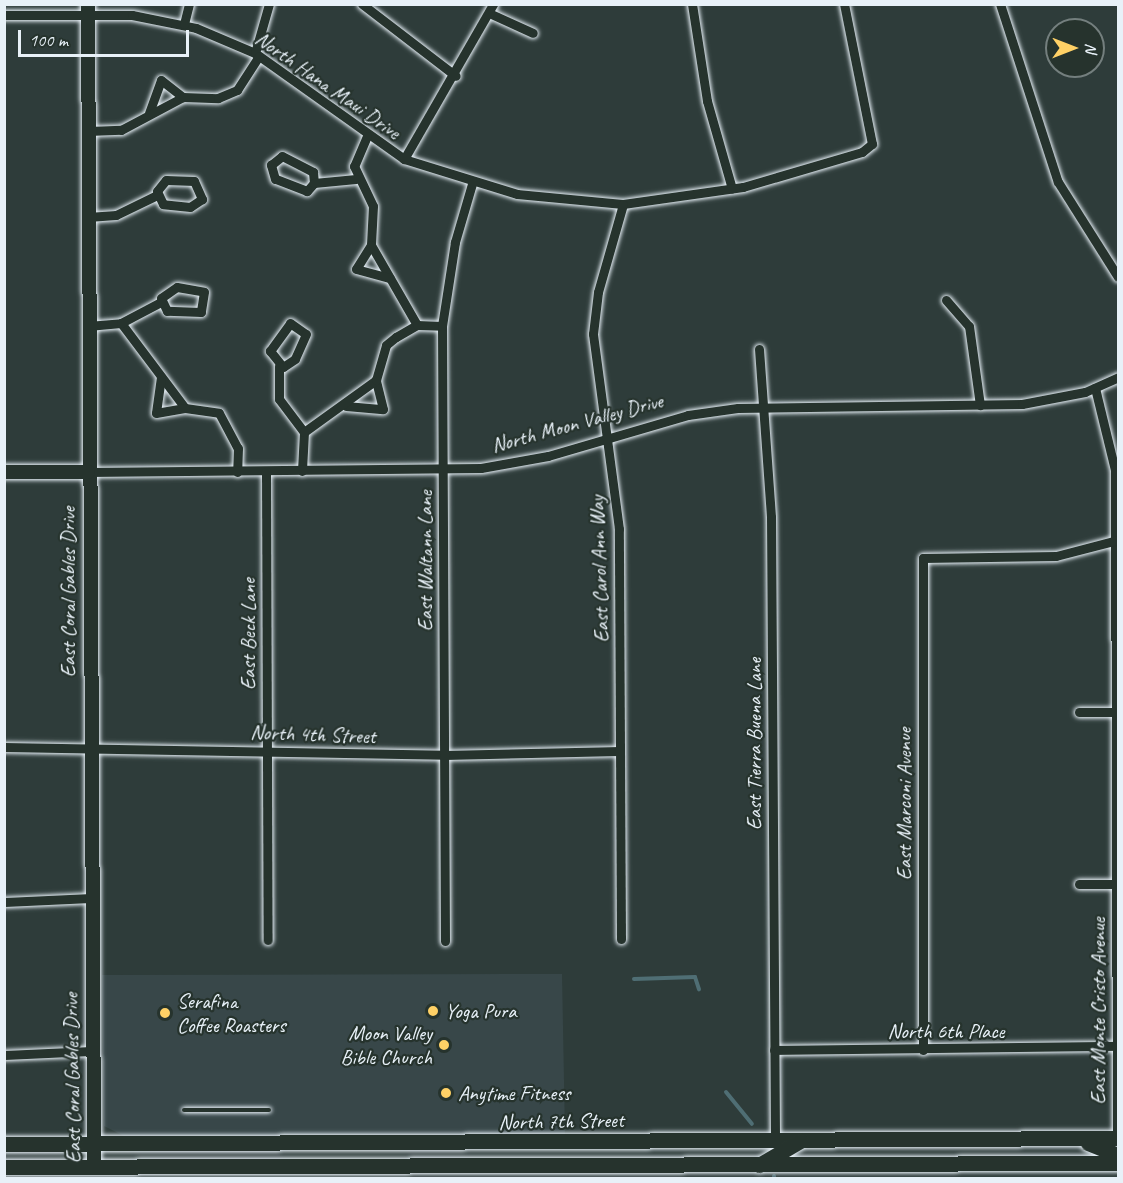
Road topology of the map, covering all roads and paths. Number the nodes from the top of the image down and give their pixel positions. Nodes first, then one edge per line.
1 (189, 4) edge
2 (269, 4) edge
3 (362, 4) edge
4 (692, 4) edge
5 (844, 4) edge
6 (1000, 4) edge
7 (491, 9) edge
8 (88, 10) edge
9 (4, 15) edge
10 (184, 24) junction
11 (533, 33) dead end
12 (257, 55) junction
13 (456, 76) junction
14 (183, 97) junction
15 (149, 113) junction
16 (88, 131) junction
17 (367, 136) junction
18 (404, 159) junction
19 (356, 179) junction
20 (314, 183) junction
21 (472, 184) junction
22 (732, 189) junction
23 (157, 195) junction
24 (623, 204) junction
25 (88, 217) junction
26 (371, 245) junction
27 (1119, 277) edge
28 (390, 278) junction
29 (946, 300) dead end
30 (161, 302) junction
31 (121, 323) junction
32 (417, 325) junction
33 (88, 326) junction
34 (442, 326) junction
35 (759, 349) dead end
36 (279, 366) junction
37 (161, 377) junction
38 (1119, 377) edge
39 (376, 380) junction
40 (1095, 388) junction
41 (980, 405) junction
42 (346, 406) junction
43 (766, 407) junction
44 (185, 408) junction
45 (304, 432) junction
46 (607, 438) junction
47 (443, 470) junction
48 (237, 471) junction
49 (266, 471) junction
50 (302, 471) junction
51 (4, 472) edge
52 (88, 472) junction
53 (1117, 540) edge
54 (1079, 712) dead end
55 (1117, 712) edge
56 (4, 747) edge
57 (90, 747) junction
58 (267, 750) junction
59 (620, 751) junction
60 (444, 755) junction
61 (1078, 884) dead end
62 (1117, 884) edge
63 (92, 898) junction
64 (4, 902) edge
65 (621, 939) dead end
66 (268, 940) dead end
67 (446, 941) dead end
68 (1118, 1046) edge
69 (774, 1050) junction
70 (923, 1050) junction
71 (92, 1051) junction
72 (4, 1054) edge
73 (184, 1110) dead end
74 (269, 1110) dead end
75 (1072, 1138) junction
76 (1118, 1138) edge
77 (804, 1139) junction
78 (733, 1140) junction
79 (775, 1140) junction
80 (4, 1144) edge
81 (94, 1144) junction
82 (1119, 1155) edge
83 (1119, 1163) edge
84 (759, 1165) junction
85 (4, 1167) edge
86 (94, 1173) edge
87 (297, 1173) edge

1 - 10 street
2 - 12 street
3 - 13 street
4 - 22 street
5 - 22 street, North Hana Maui Drive
6 - 27 street
7 - 11 street
7 - 13 street
8 - 9 street, North Hana Maui Drive
8 - 10 street, North Hana Maui Drive
8 - 16 street, East Coral Gables Drive
10 - 12 street, North Hana Maui Drive
12 - 14 street
12 - 17 street, North Hana Maui Drive
13 - 18 street
14 - 15 street
14 - 15 street
15 - 16 street
16 - 25 street, East Coral Gables Drive
17 - 18 street, North Hana Maui Drive
17 - 19 street
18 - 21 street, North Hana Maui Drive
19 - 20 street
19 - 26 street
20 - 20 street
21 - 24 street, North Hana Maui Drive
21 - 34 street, East Waltann Lane
22 - 24 street, North Hana Maui Drive
23 - 23 street
23 - 25 street
24 - 46 street, East Carol Ann Way
25 - 33 street, East Coral Gables Drive
26 - 28 street
26 - 28 street
28 - 32 street
29 - 41 street
30 - 30 street
30 - 31 street
31 - 33 street
31 - 37 street
32 - 34 street
32 - 39 street
33 - 52 street, East Coral Gables Drive
34 - 47 street, East Waltann Lane
35 - 43 street, East Tierra Buena Lane
36 - 36 street
36 - 45 street
37 - 44 street
37 - 44 street
38 - 40 street, North Moon Valley Drive
39 - 42 street
39 - 42 street
40 - 41 street, North Moon Valley Drive
40 - 53 street, East Monte Cristo Avenue
41 - 43 street, North Moon Valley Drive
42 - 45 street
43 - 46 street, North Moon Valley Drive
43 - 69 street, East Tierra Buena Lane
44 - 48 street
45 - 50 street
46 - 47 street, North Moon Valley Drive
46 - 59 street, East Carol Ann Way
47 - 50 street, North Moon Valley Drive
47 - 60 street, East Waltann Lane
48 - 49 street, North Moon Valley Drive
48 - 52 street, North Moon Valley Drive
49 - 50 street, North Moon Valley Drive
49 - 58 street, East Beck Lane
51 - 52 street, North Moon Valley Drive
52 - 57 street, East Coral Gables Drive
53 - 55 street, East Monte Cristo Avenue
53 - 70 street, East Marconi Avenue
54 - 55 street
55 - 62 street, East Monte Cristo Avenue
56 - 57 street, North 4th Street
57 - 58 street, North 4th Street
57 - 63 street, East Coral Gables Drive
58 - 60 street, North 4th Street
58 - 66 street, East Beck Lane
59 - 60 street, North 4th Street
59 - 65 street, East Carol Ann Way
60 - 67 street, East Waltann Lane
61 - 62 street
62 - 68 street, East Monte Cristo Avenue
63 - 64 street
63 - 71 street, East Coral Gables Drive
68 - 70 street, North 6th Place
68 - 76 street, East Monte Cristo Avenue
69 - 70 street, North 6th Place
69 - 79 street, East Tierra Buena Lane
71 - 72 street
71 - 81 street, East Coral Gables Drive
73 - 74 lane
75 - 76 main road, North 7th Street
75 - 77 main road, North 7th Street
75 - 82 main road
77 - 79 main road, North 7th Street
77 - 84 main road
78 - 79 main road, North 7th Street
78 - 81 main road, North 7th Street
78 - 84 main road
80 - 81 main road, North 7th Street
81 - 86 street, East Coral Gables Drive
83 - 84 main road
84 - 87 main road
85 - 86 main road
86 - 87 main road

